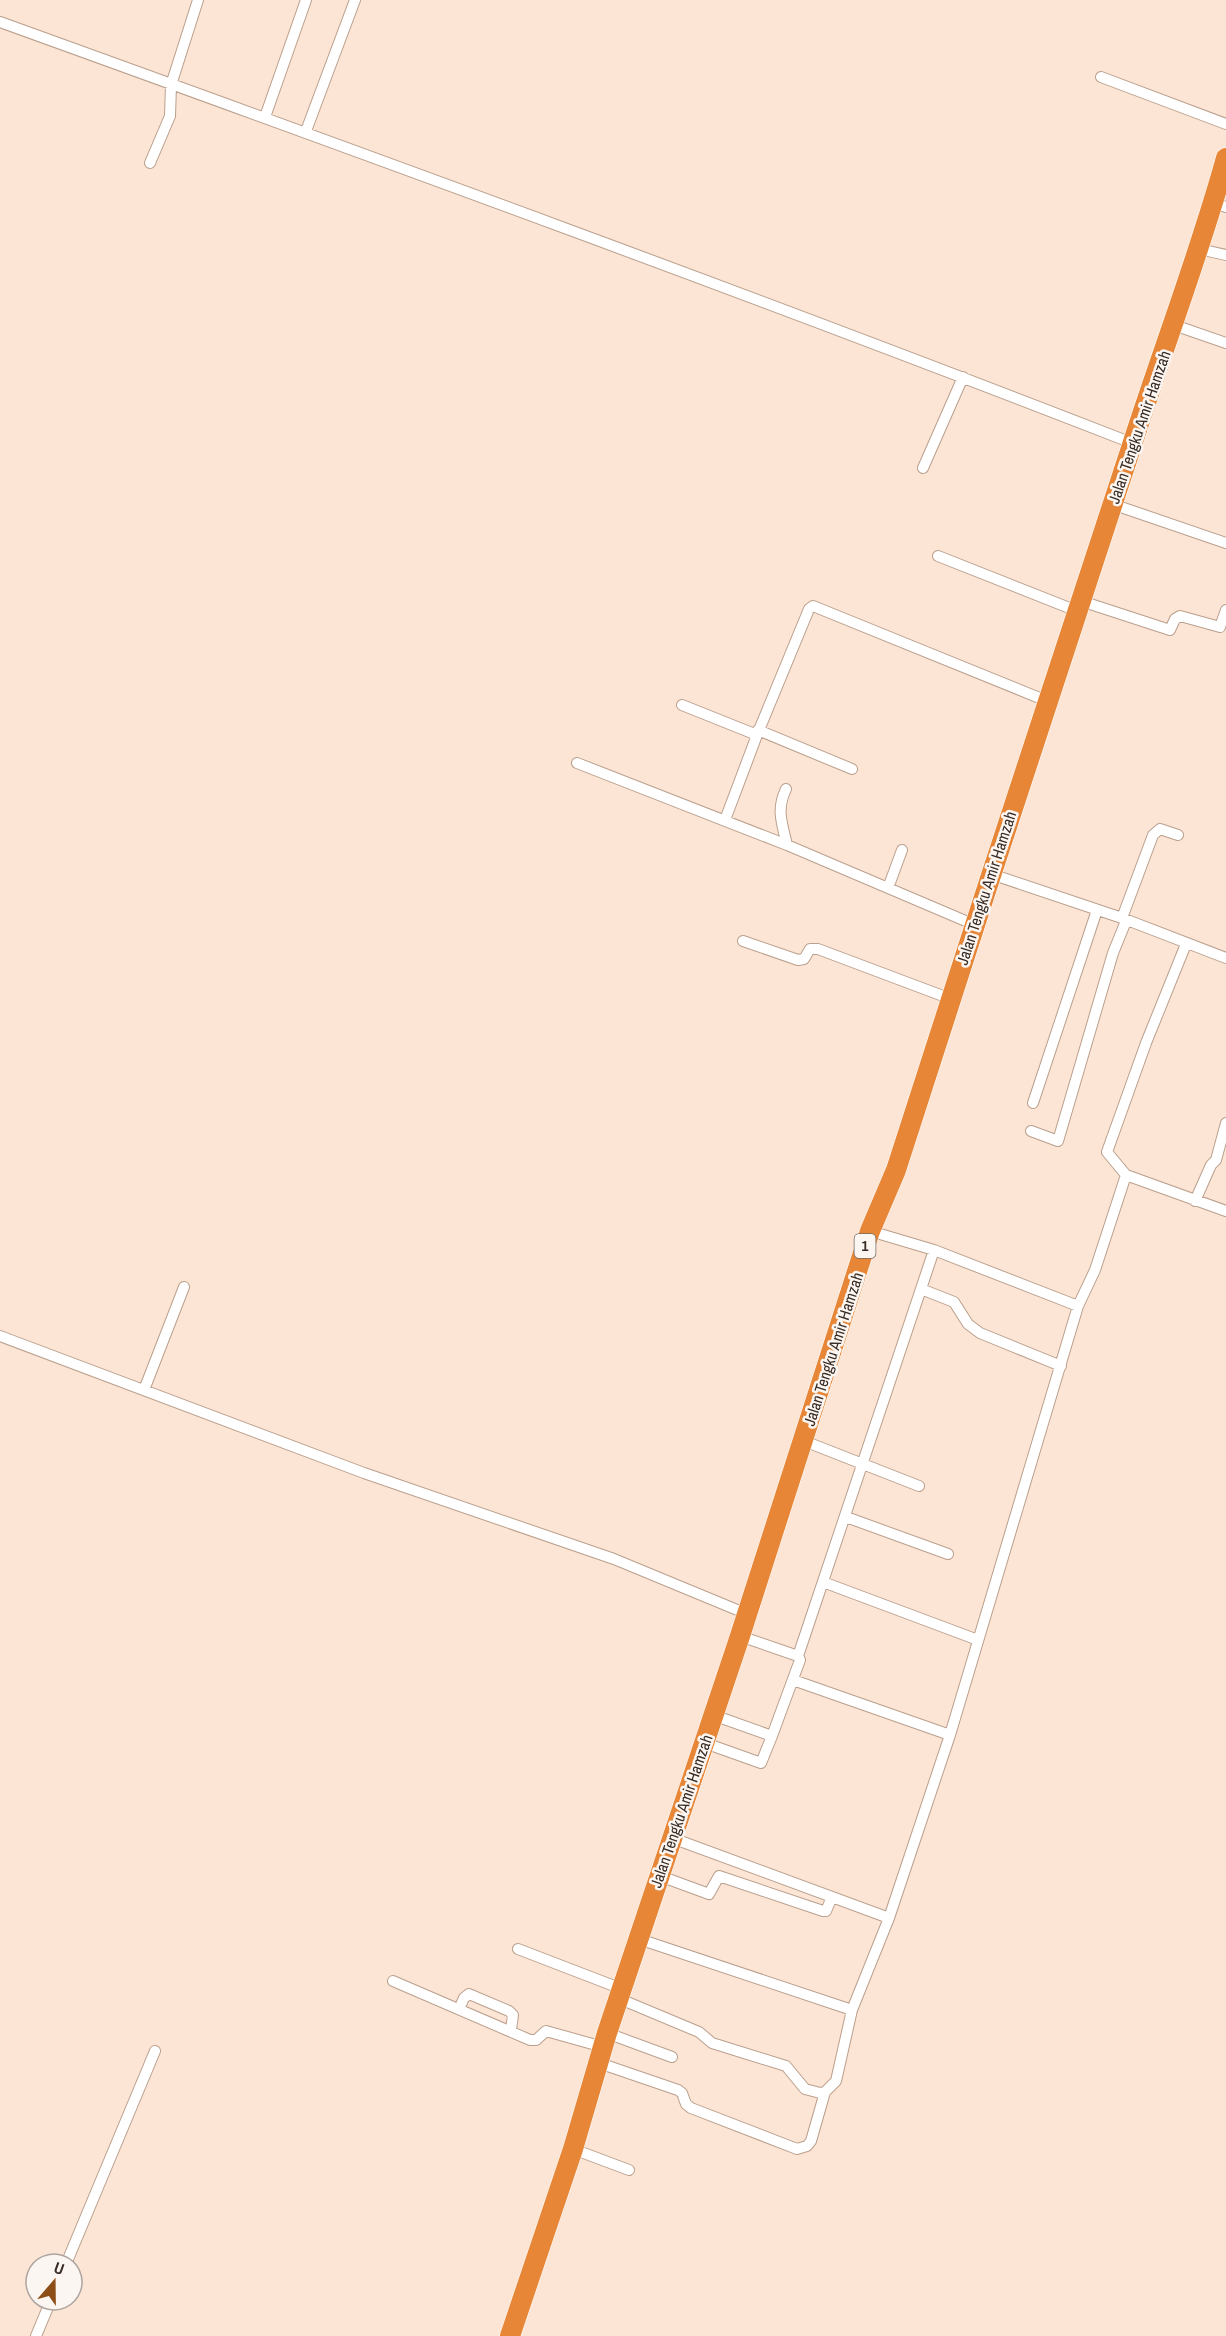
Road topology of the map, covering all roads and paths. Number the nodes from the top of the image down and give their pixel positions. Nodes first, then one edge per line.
1 (198, 0) edge
2 (306, 0) edge
3 (354, 0) edge
4 (0, 22) edge
5 (1101, 76) dead end
6 (171, 85) junction
7 (265, 117) junction
8 (1226, 124) edge
9 (306, 131) junction
10 (1226, 158) edge
11 (150, 163) dead end
12 (1220, 205) edge
13 (1199, 249) junction
14 (1226, 255) edge
15 (1174, 325) junction
16 (1226, 342) edge
17 (963, 377) junction
18 (1132, 443) junction
19 (923, 468) dead end
20 (1112, 504) junction
21 (1226, 543) edge
22 (938, 556) dead end
23 (1079, 606) junction
24 (1226, 610) edge
25 (1047, 701) junction
26 (682, 705) dead end
27 (757, 732) junction
28 (577, 763) dead end
29 (852, 769) dead end
30 (786, 789) dead end
31 (725, 820) junction
32 (1178, 835) dead end
33 (787, 844) junction
34 (902, 850) dead end
35 (991, 874) junction
36 (888, 888) junction
37 (1097, 910) junction
38 (1124, 920) junction
39 (975, 925) junction
40 (743, 941) dead end
41 (1186, 944) junction
42 (1226, 958) edge
43 (951, 999) junction
44 (1033, 1103) dead end
45 (1226, 1123) edge
46 (1031, 1131) dead end
47 (1126, 1175) junction
48 (1195, 1201) junction
49 (1226, 1211) edge
50 (870, 1231) junction
51 (934, 1250) junction
52 (184, 1287) dead end
53 (921, 1289) junction
54 (1078, 1306) junction
55 (0, 1336) edge
56 (1061, 1366) junction
57 (144, 1390) junction
58 (804, 1441) junction
59 (864, 1463) junction
60 (919, 1486) dead end
61 (846, 1517) junction
62 (948, 1554) dead end
63 (823, 1582) junction
64 (747, 1614) junction
65 (740, 1636) junction
66 (978, 1640) junction
67 (798, 1656) junction
68 (793, 1680) junction
69 (713, 1715) junction
70 (950, 1735) junction
71 (772, 1736) junction
72 (705, 1743) junction
73 (672, 1838) junction
74 (660, 1876) junction
75 (832, 1897) junction
76 (889, 1918) junction
77 (639, 1939) junction
78 (518, 1949) dead end
79 (393, 1981) dead end
80 (621, 1994) junction
81 (459, 2009) junction
82 (852, 2010) junction
83 (511, 2030) junction
84 (603, 2048) junction
85 (155, 2051) dead end
86 (672, 2057) dead end
87 (825, 2092) junction
88 (573, 2149) junction
89 (629, 2170) dead end
90 (71, 2252) edge
91 (46, 2312) edge
92 (36, 2336) edge
93 (510, 2336) edge

1 - 6 street
2 - 7 street
3 - 9 street
4 - 6 street
5 - 8 street
6 - 7 street
6 - 11 street
7 - 9 street
9 - 17 street
10 - 12 highway, Jalan Tengku Amir Hamzah / 1
12 - 13 highway, Jalan Tengku Amir Hamzah / 1
13 - 14 street
13 - 15 highway, Jalan Tengku Amir Hamzah / 1
15 - 16 street
15 - 18 highway, Jalan Tengku Amir Hamzah / 1
17 - 18 street
17 - 19 street
18 - 20 highway, Jalan Tengku Amir Hamzah / 1
20 - 21 street
20 - 23 highway, Jalan Tengku Amir Hamzah / 1
22 - 23 street
23 - 24 street
23 - 25 highway, Jalan Tengku Amir Hamzah / 1
25 - 27 street
25 - 35 highway, Jalan Tengku Amir Hamzah / 1
26 - 27 street
27 - 29 street
27 - 31 street
28 - 31 street
30 - 33 street
31 - 33 street
32 - 38 street
33 - 36 street
34 - 36 street
35 - 37 street
35 - 39 highway, Jalan Tengku Amir Hamzah / 1
36 - 39 street
37 - 38 street
37 - 44 street
38 - 41 street
38 - 46 street
39 - 43 highway, Jalan Tengku Amir Hamzah / 1
40 - 43 street
41 - 42 street
41 - 47 street
43 - 50 highway, Jalan Tengku Amir Hamzah / 1
45 - 48 street
47 - 48 street
47 - 54 street
48 - 49 street
50 - 51 street
50 - 58 highway, Jalan Tengku Amir Hamzah / 1
51 - 53 street
51 - 54 street
52 - 57 street
53 - 56 street
53 - 59 street
54 - 56 street
55 - 57 street
56 - 66 street
57 - 64 street
58 - 59 street
58 - 64 highway, Jalan Tengku Amir Hamzah / 1
59 - 60 street
59 - 61 street
61 - 62 street
61 - 63 street
63 - 66 street
63 - 67 street
64 - 65 highway, Jalan Tengku Amir Hamzah / 1
65 - 67 street
65 - 69 highway, Jalan Tengku Amir Hamzah / 1
66 - 70 street
67 - 68 street
68 - 70 street
68 - 71 street
69 - 71 street
69 - 72 highway, Jalan Tengku Amir Hamzah / 1
70 - 76 street
71 - 72 street
72 - 73 highway, Jalan Tengku Amir Hamzah / 1
73 - 74 highway, Jalan Tengku Amir Hamzah / 1
73 - 75 street
74 - 75 street
74 - 77 highway, Jalan Tengku Amir Hamzah / 1
75 - 76 street
76 - 82 street
77 - 80 highway, Jalan Tengku Amir Hamzah / 1
77 - 82 street
78 - 80 street
79 - 81 street
80 - 84 highway, Jalan Tengku Amir Hamzah / 1
80 - 87 street
81 - 83 street
81 - 83 street
82 - 87 street
83 - 84 street
84 - 86 street
84 - 87 street
84 - 88 highway, Jalan Tengku Amir Hamzah / 1
85 - 90 street
88 - 89 street
88 - 93 highway, Jalan Tengku Amir Hamzah / 1
91 - 92 street

